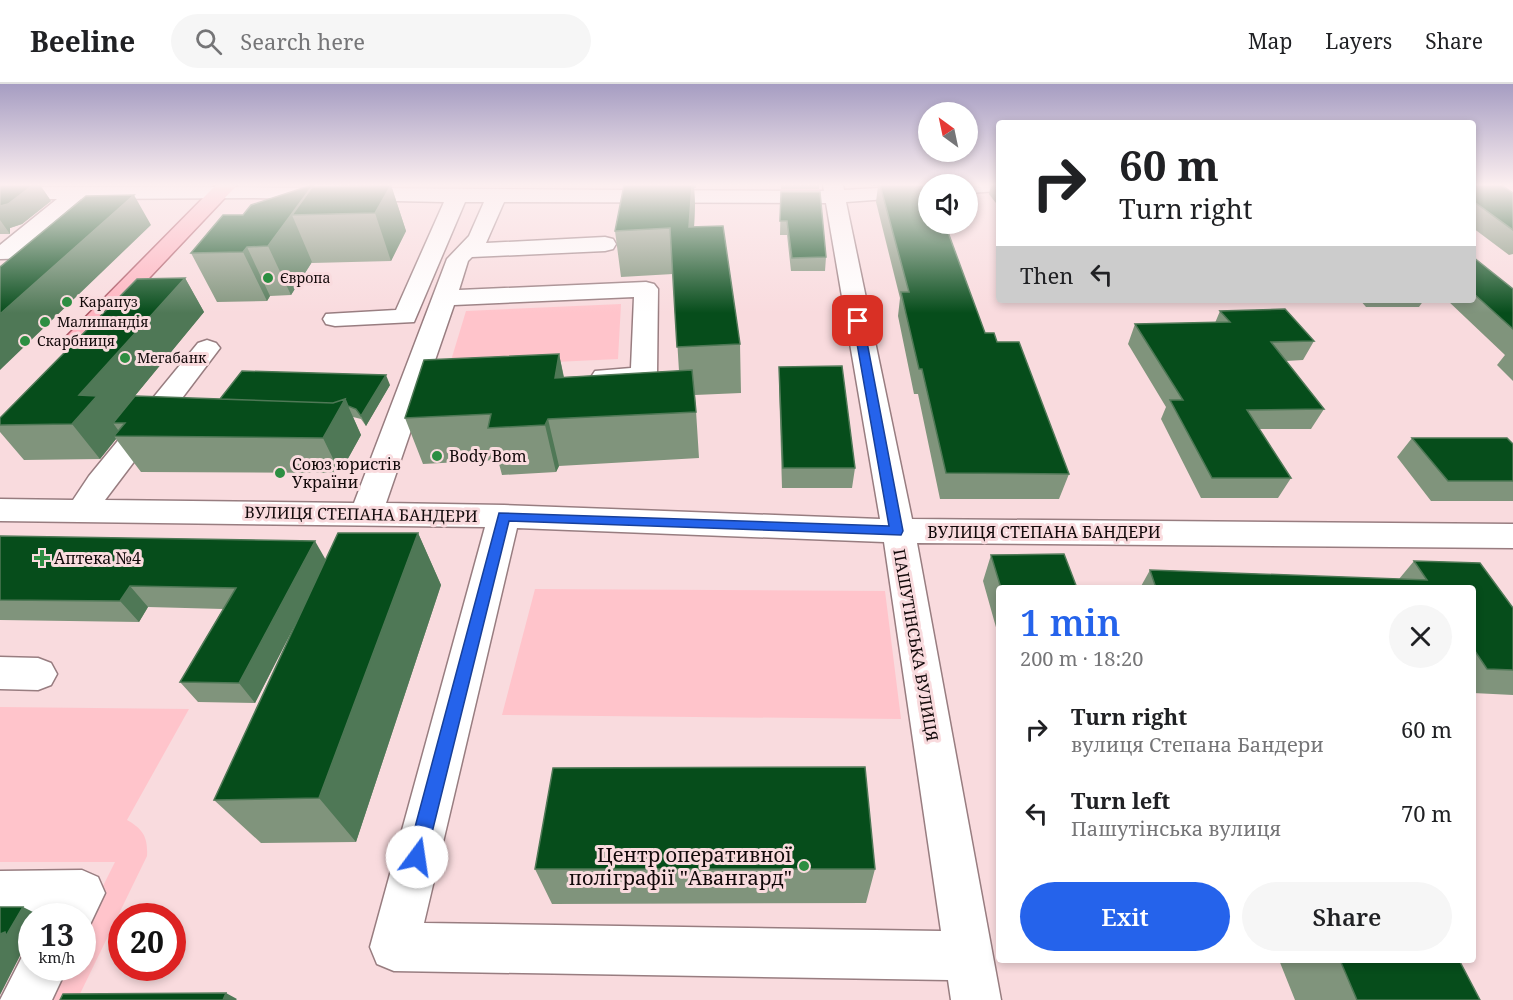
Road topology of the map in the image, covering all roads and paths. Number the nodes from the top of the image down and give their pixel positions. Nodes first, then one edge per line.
1 (32, 228) edge
2 (186, 228) edge
3 (443, 228) edge
4 (482, 228) edge
5 (841, 228) edge
6 (605, 244) dead end
7 (465, 251) junction
8 (2, 252) edge
9 (444, 298) junction
10 (0, 299) edge
11 (334, 319) dead end
12 (207, 348) dead end
13 (58, 360) edge
14 (575, 379) edge
15 (152, 419) junction
16 (187, 420) edge
17 (0, 510) edge
18 (82, 511) junction
19 (366, 514) junction
20 (504, 516) junction
21 (897, 531) junction
22 (1513, 536) edge
23 (0, 673) edge
24 (38, 674) dead end
25 (0, 894) edge
26 (76, 903) edge
27 (967, 956) junction
28 (35, 981) edge
29 (25, 1000) edge
30 (976, 1000) edge

1 - 8 street
2 - 13 main road
3 - 11 street
4 - 7 street
5 - 21 street, ПАШУТІНСЬКА ВУЛИЦЯ
6 - 7 street
7 - 9 street
8 - 10 street
9 - 14 street
9 - 19 street
12 - 15 street
15 - 16 street
15 - 18 street
17 - 18 street, ВУЛИЦЯ СТЕПАНА БАНДЕРИ
18 - 19 street, ВУЛИЦЯ СТЕПАНА БАНДЕРИ
19 - 20 street, ВУЛИЦЯ СТЕПАНА БАНДЕРИ
20 - 21 street, ВУЛИЦЯ СТЕПАНА БАНДЕРИ
20 - 27 street
21 - 22 street, ВУЛИЦЯ СТЕПАНА БАНДЕРИ
21 - 27 street, ПАШУТІНСЬКА ВУЛИЦЯ
23 - 24 street
25 - 26 street
27 - 30 street, ПАШУТІНСЬКА ВУЛИЦЯ
28 - 29 street

